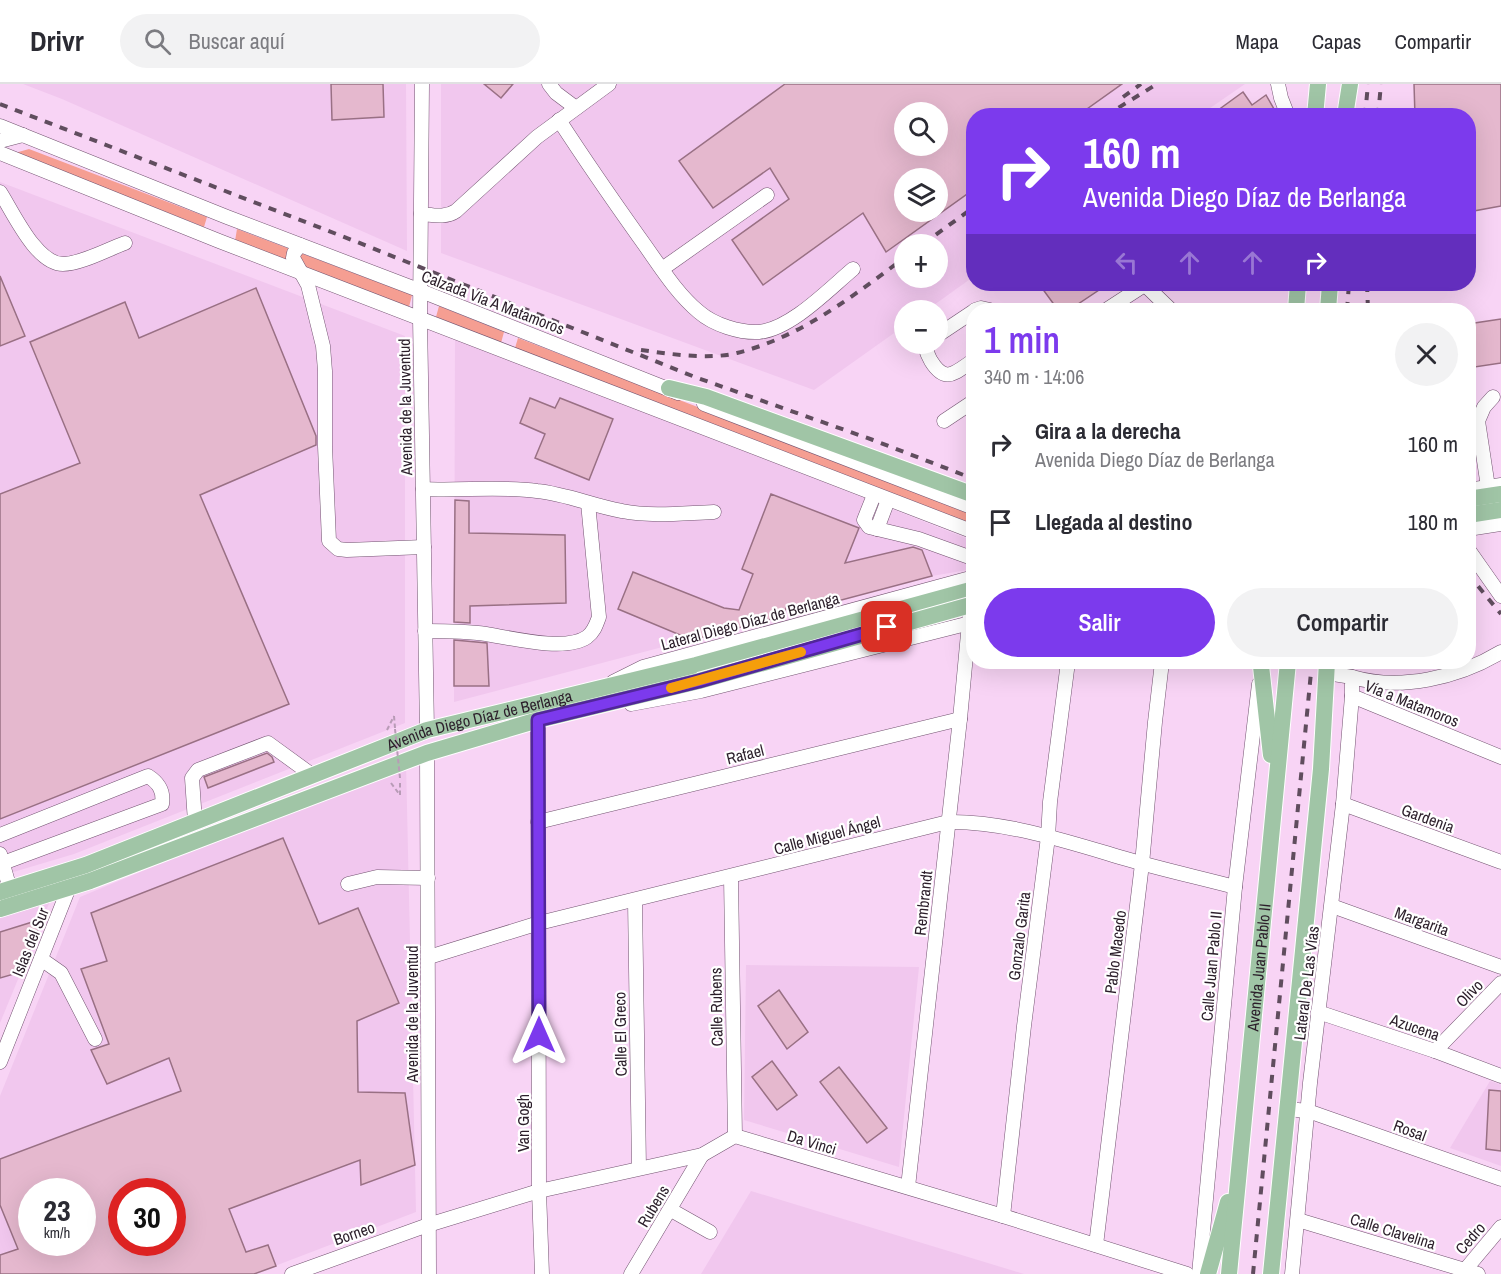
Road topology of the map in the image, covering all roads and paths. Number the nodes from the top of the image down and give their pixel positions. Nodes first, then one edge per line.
1 (422, 84) edge
2 (549, 84) edge
3 (609, 84) edge
4 (1278, 84) edge
5 (1318, 84) edge
6 (1350, 84) edge
7 (576, 108) junction
8 (1285, 108) edge
9 (1316, 108) edge
10 (1346, 108) edge
11 (559, 120) junction
12 (0, 126) edge
13 (23, 135) junction
14 (0, 141) edge
15 (0, 153) edge
16 (0, 192) edge
17 (767, 195) dead end
18 (422, 214) junction
19 (226, 217) junction
20 (219, 241) junction
21 (125, 243) dead end
22 (300, 245) junction
23 (662, 269) junction
24 (853, 269) dead end
25 (300, 271) junction
26 (421, 291) junction
27 (1134, 291) edge
28 (1152, 291) edge
29 (1116, 303) edge
30 (1164, 303) edge
31 (966, 316) edge
32 (420, 318) junction
33 (514, 327) junction
34 (948, 328) edge
35 (508, 353) junction
36 (928, 354) edge
37 (966, 365) edge
38 (669, 388) junction
39 (1493, 397) dead end
40 (966, 406) edge
41 (944, 421) dead end
42 (423, 489) junction
43 (1482, 491) edge
44 (966, 492) edge
45 (874, 495) junction
46 (888, 500) junction
47 (588, 503) junction
48 (966, 505) edge
49 (1501, 510) edge
50 (714, 513) dead end
51 (1476, 514) edge
52 (1476, 524) edge
53 (1497, 525) edge
54 (1476, 528) edge
55 (876, 529) junction
56 (966, 529) edge
57 (424, 547) junction
58 (966, 556) edge
59 (1476, 560) edge
60 (966, 579) edge
61 (966, 591) edge
62 (1501, 596) edge
63 (966, 605) edge
64 (966, 623) edge
65 (425, 631) junction
66 (1501, 652) edge
67 (1476, 664) edge
68 (966, 666) edge
69 (1067, 669) edge
70 (1161, 669) edge
71 (1258, 669) edge
72 (1260, 669) edge
73 (1287, 669) edge
74 (1327, 669) edge
75 (1333, 669) edge
76 (1466, 669) edge
77 (698, 673) junction
78 (1352, 676) junction
79 (607, 686) junction
80 (1352, 696) junction
81 (608, 703) junction
82 (394, 716) dead end
83 (960, 719) junction
84 (538, 720) junction
85 (427, 729) junction
86 (428, 753) junction
87 (1501, 757) edge
88 (1276, 773) junction
89 (312, 775) junction
90 (400, 795) dead end
91 (1343, 804) junction
92 (195, 822) junction
93 (538, 822) junction
94 (948, 822) junction
95 (0, 835) edge
96 (1048, 837) junction
97 (1, 858) edge
98 (1501, 862) edge
99 (1142, 864) junction
100 (77, 867) junction
101 (731, 877) junction
102 (428, 878) junction
103 (348, 884) dead end
104 (70, 887) junction
105 (1235, 887) junction
106 (5, 890) edge
107 (635, 901) junction
108 (1332, 906) junction
109 (0, 909) edge
110 (539, 923) junction
111 (429, 957) junction
112 (41, 959) junction
113 (1501, 967) edge
114 (1501, 984) edge
115 (1318, 1012) junction
116 (95, 1039) dead end
117 (1435, 1051) junction
118 (0, 1062) edge
119 (1501, 1076) edge
120 (1287, 1108) junction
121 (1308, 1111) junction
122 (735, 1136) junction
123 (702, 1155) junction
124 (1240, 1167) junction
125 (639, 1168) junction
126 (1501, 1179) edge
127 (908, 1187) junction
128 (539, 1191) junction
129 (671, 1210) junction
130 (1003, 1216) junction
131 (1298, 1220) junction
132 (428, 1225) junction
133 (1501, 1227) edge
134 (710, 1232) dead end
135 (1096, 1245) junction
136 (320, 1268) edge
137 (1471, 1272) edge
138 (292, 1274) edge
139 (429, 1274) edge
140 (542, 1274) edge
141 (631, 1274) edge
142 (1187, 1274) edge
143 (1199, 1274) edge
144 (1208, 1274) edge
145 (1228, 1274) edge
146 (1271, 1274) edge
147 (1292, 1274) edge

1 - 18 street, Avenida de la Juventud
2 - 7 street
3 - 7 street
4 - 8 street
5 - 9 main road
6 - 10 main road
7 - 11 street
11 - 18 street
11 - 23 street
12 - 13 street, Calzada Vía A Matamoros
13 - 14 street
13 - 19 street, Calzada Vía A Matamoros
15 - 20 street
16 - 21 street
17 - 23 street
18 - 26 street, Avenida de la Juventud
19 - 20 street
19 - 22 street, Calzada Vía A Matamoros
20 - 25 street
22 - 25 street
22 - 26 street, Calzada Vía A Matamoros
23 - 24 street
25 - 32 street
25 - 57 street
26 - 32 street, Avenida de la Juventud
26 - 33 street, Calzada Vía A Matamoros
27 - 29 street
28 - 30 street
31 - 34 street
32 - 35 street
32 - 42 street, Avenida de la Juventud
33 - 35 street
33 - 38 street, Calzada Vía A Matamoros
35 - 45 street
36 - 37 street
38 - 44 main road
38 - 48 street, Calzada Vía A Matamoros
39 - 43 street
40 - 41 street
42 - 47 street
42 - 57 street, Avenida de la Juventud
45 - 46 street
45 - 55 street
46 - 55 street
46 - 56 street
47 - 50 street
47 - 65 street
49 - 51 main road
52 - 53 street
53 - 54 street
55 - 58 street
57 - 65 street, Avenida de la Juventud
59 - 62 street
60 - 79 street, Lateral Diego Díaz de Berlanga
61 - 77 main road, Avenida Diego Díaz de Berlanga
63 - 77 main road, Avenida Diego Díaz de Berlanga, bridge
64 - 81 street
65 - 85 street, Avenida de la Juventud
66 - 67 street
68 - 83 street, Rembrandt
69 - 96 street, Gonzalo Garita
70 - 99 street, Pablo Macedo
71 - 105 street, Calle Juan Pablo II
72 - 88 main road
73 - 88 main road, Avenida Juan Pablo II
74 - 120 main road
75 - 78 street, Vía a Matamoros
76 - 78 street
77 - 79 main road, Avenida Diego Díaz de Berlanga
77 - 81 main road, Avenida Diego Díaz de Berlanga
78 - 80 street, Vía a Matamoros
79 - 85 main road, Avenida Diego Díaz de Berlanga
80 - 87 street, Vía a Matamoros
80 - 91 street, Lateral De Las Vías
81 - 84 main road, Avenida Diego Díaz de Berlanga
82 - 90 path, bridge
83 - 93 street, Rafael
83 - 94 street, Rembrandt
84 - 86 main road, Avenida Diego Díaz de Berlanga
84 - 93 street, Van Gogh
85 - 89 main road, Avenida Diego Díaz de Berlanga
86 - 102 street, Avenida de la Juventud
86 - 104 main road, Avenida Diego Díaz de Berlanga
88 - 124 main road, Avenida Juan Pablo II
89 - 92 main road, Avenida Diego Díaz de Berlanga
89 - 92 street
91 - 98 street, Gardenia
91 - 108 street, Lateral De Las Vías
92 - 100 main road, Avenida Diego Díaz de Berlanga
93 - 110 street, Van Gogh
94 - 96 street, Calle Miguel Ángel
94 - 101 street, Calle Miguel Ángel
94 - 127 street, Rembrandt
95 - 97 street
96 - 99 street, Calle Miguel Ángel
96 - 130 street, Gonzalo Garita
97 - 106 street
99 - 105 street, Calle Miguel Ángel
99 - 135 street, Pablo Macedo
100 - 104 street, Islas del Sur
100 - 106 main road, Avenida Diego Díaz de Berlanga
101 - 107 street, Calle Miguel Ángel
101 - 122 street, Calle Rubens
102 - 103 street
102 - 111 street, Avenida de la Juventud
104 - 109 main road, Avenida Diego Díaz de Berlanga
104 - 112 street, Islas del Sur
105 - 143 street, Calle Juan Pablo II
107 - 110 street, Calle Miguel Ángel
107 - 125 street, Calle El Greco
108 - 113 street, Margarita
108 - 115 street, Lateral De Las Vías
110 - 111 street, Calle Miguel Ángel
110 - 128 street, Van Gogh
111 - 132 street, Avenida de la Juventud
112 - 116 street
112 - 118 street, Islas del Sur
114 - 117 street, Olivo
115 - 117 street, Azucena
115 - 121 street, Lateral De Las Vías
117 - 119 street, Azucena
120 - 121 street, Rosal
120 - 146 main road
121 - 126 street, Rosal
121 - 131 street, Lateral De Las Vías
122 - 123 street
122 - 127 street, Da Vinci
123 - 125 street
123 - 129 street, Rubens
124 - 144 main road
124 - 145 main road, Avenida Juan Pablo II
125 - 128 street
127 - 130 street, Da Vinci
128 - 132 street
128 - 140 street, Van Gogh
129 - 134 street
129 - 141 street, Rubens
130 - 135 street, Da Vinci
131 - 137 street, Calle Clavelina
131 - 147 street, Lateral De Las Vías
132 - 136 street, Borneo
132 - 139 street, Avenida de la Juventud
133 - 137 street, Cedro
135 - 142 street, Da Vinci
136 - 138 street, Borneo

